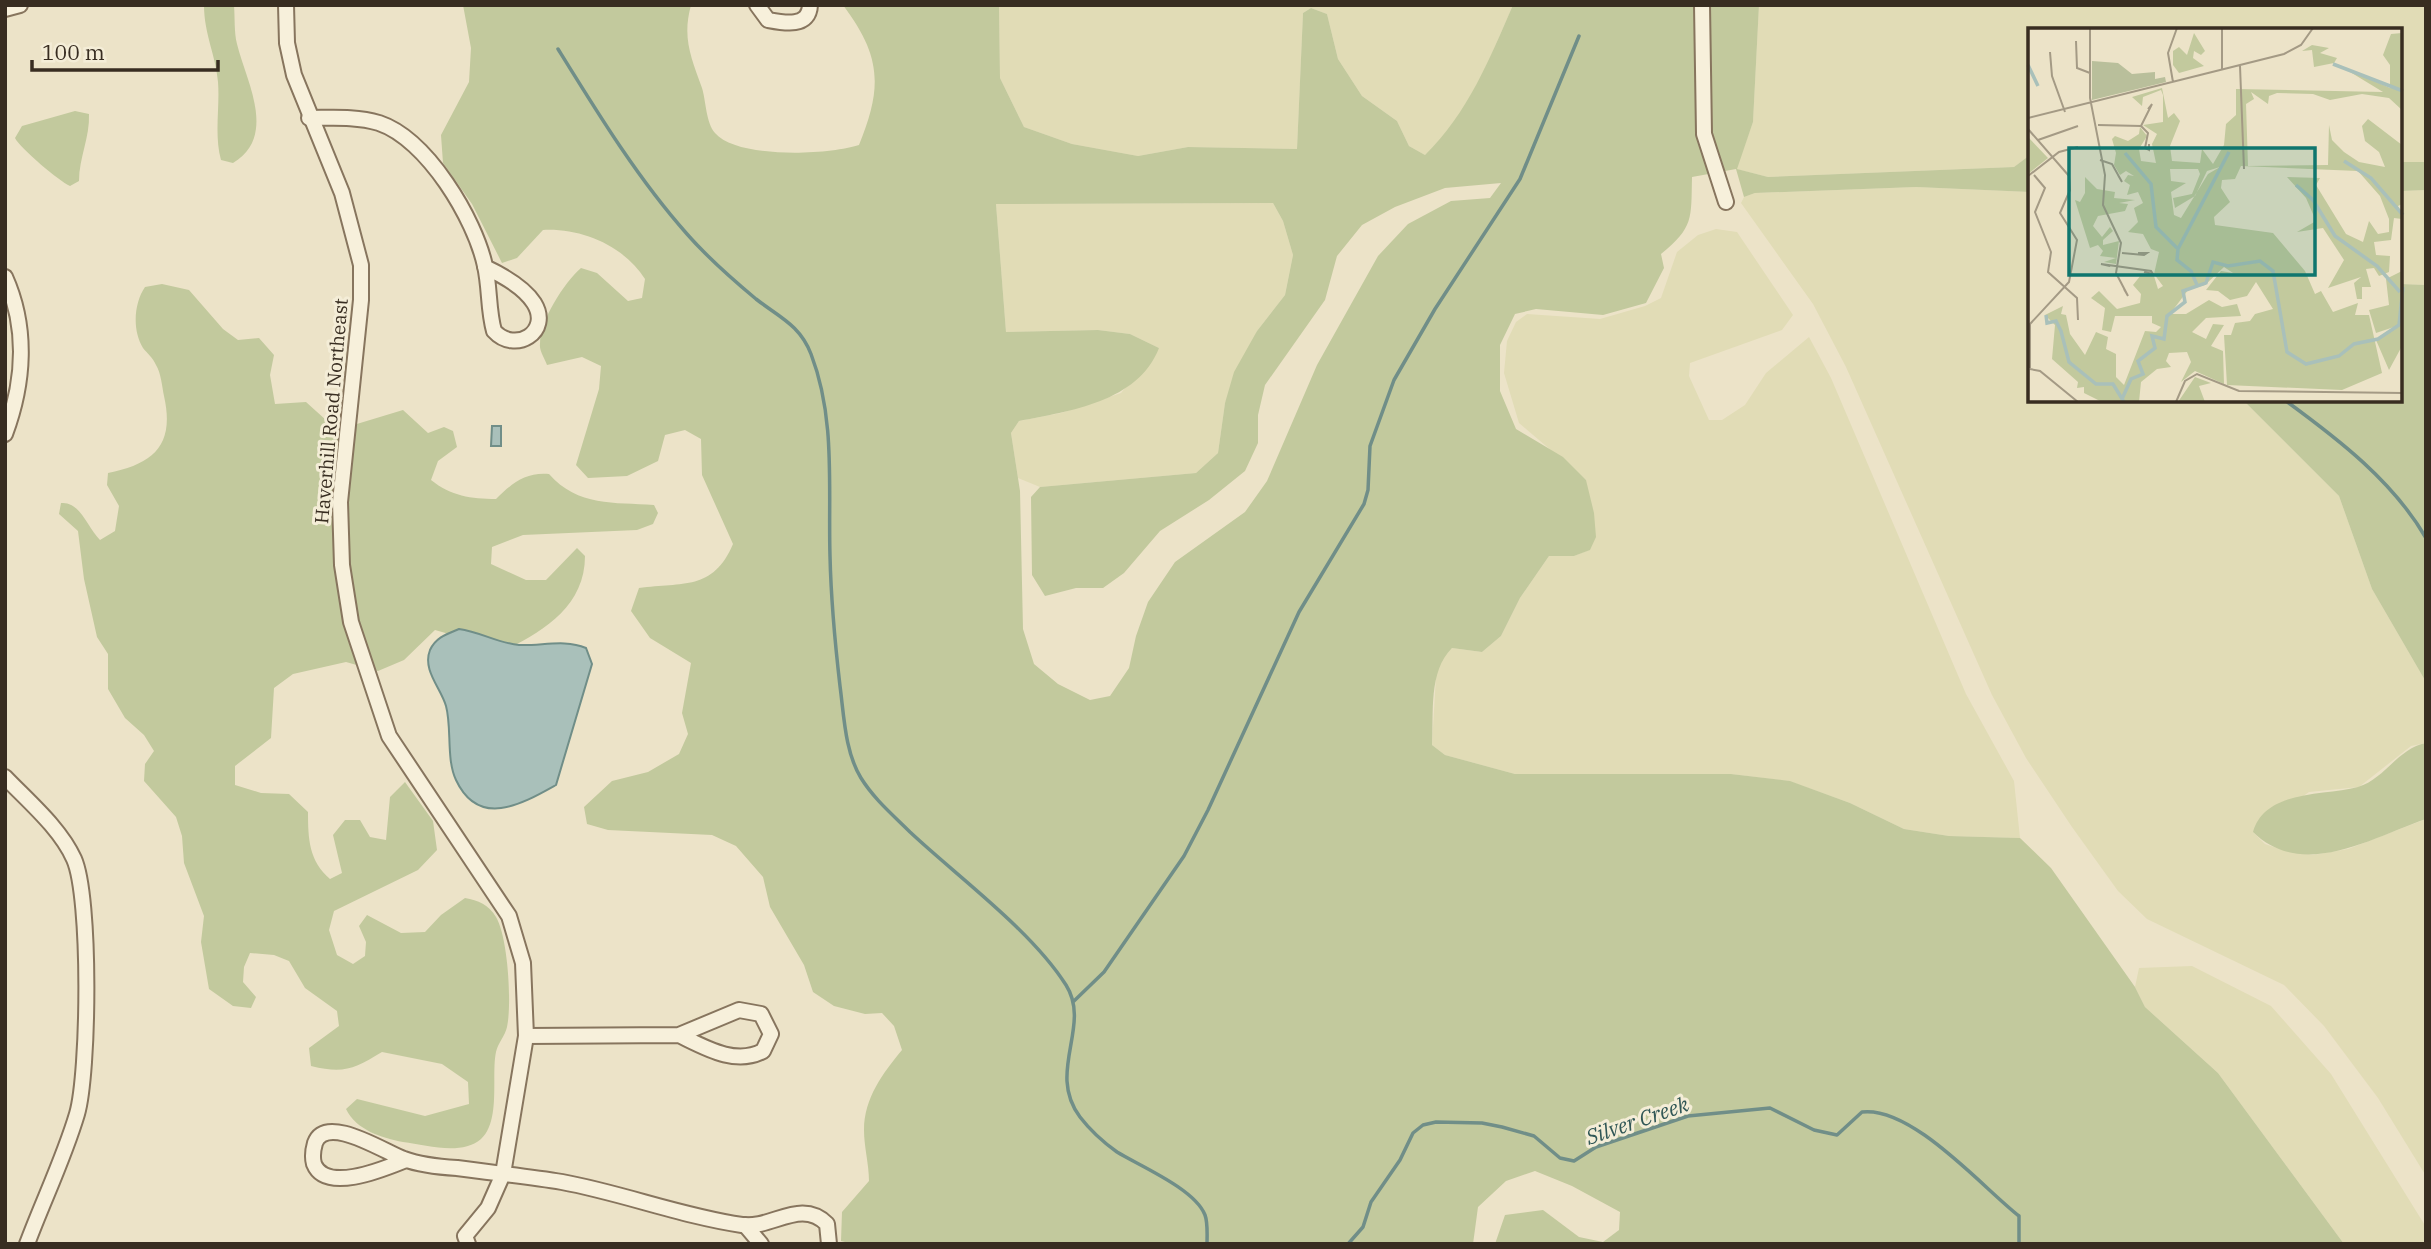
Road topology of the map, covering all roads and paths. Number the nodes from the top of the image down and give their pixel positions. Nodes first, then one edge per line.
1 (20, 5) edge
2 (286, 5) edge
3 (757, 5) edge
4 (810, 5) edge
5 (1702, 5) edge
6 (5, 9) edge
7 (309, 118) junction
8 (1726, 202) dead end
9 (485, 267) junction
10 (5, 277) edge
11 (5, 434) edge
12 (5, 778) edge
13 (679, 1035) junction
14 (526, 1036) junction
15 (406, 1160) junction
16 (503, 1174) junction
17 (745, 1225) junction
18 (466, 1240) edge
19 (27, 1244) edge
20 (761, 1244) edge
21 (829, 1244) edge

1 - 6 street
2 - 7 street, Haverhill Road Northeast
3 - 4 street
5 - 8 street
7 - 9 street
7 - 14 street, Haverhill Road Northeast
9 - 9 street
10 - 11 street
12 - 19 street
13 - 13 street
13 - 14 street
14 - 16 street, Haverhill Road Northeast
15 - 15 street
15 - 16 street
16 - 17 street
16 - 18 street, Haverhill Road Northeast
17 - 20 street
17 - 21 street

